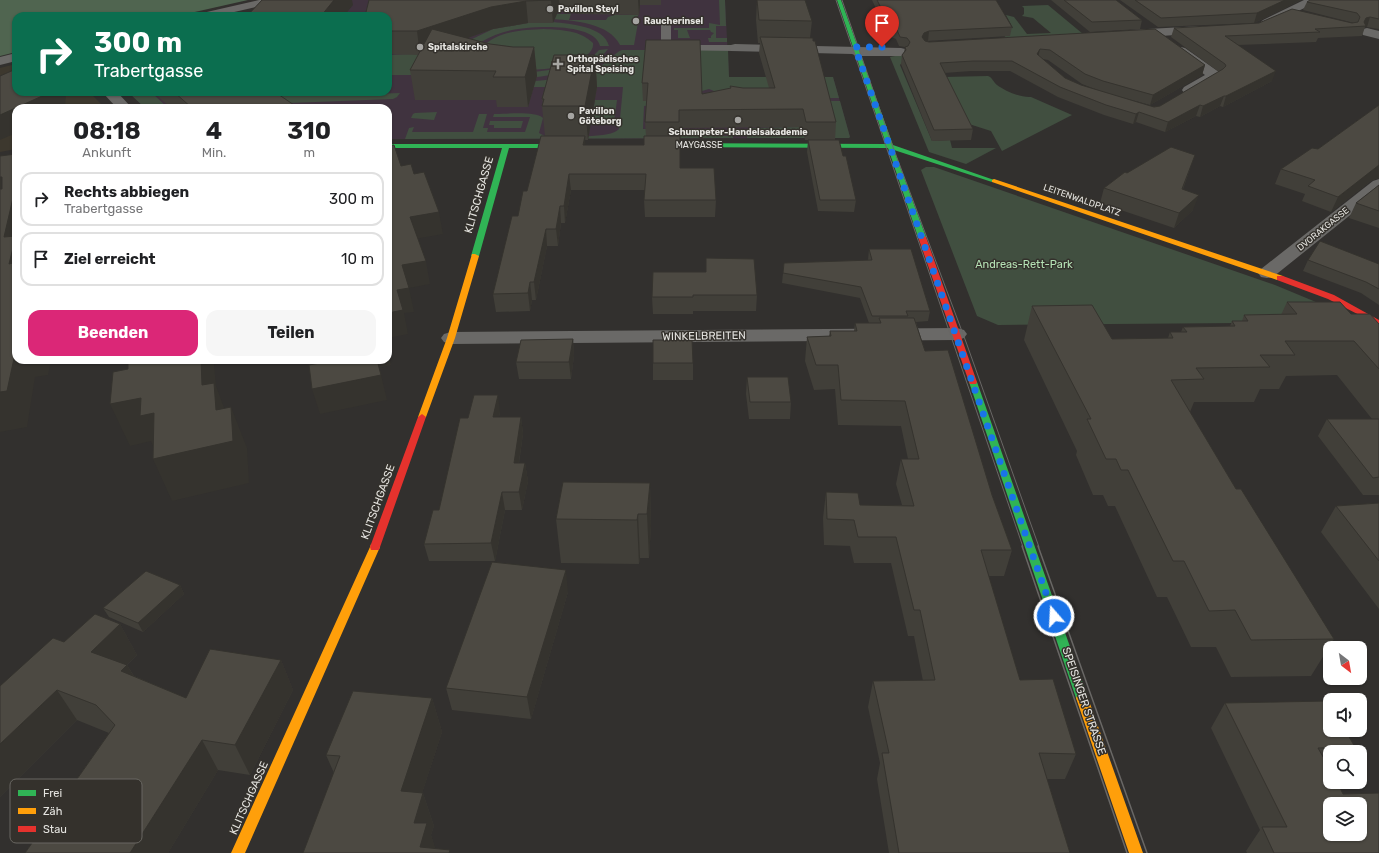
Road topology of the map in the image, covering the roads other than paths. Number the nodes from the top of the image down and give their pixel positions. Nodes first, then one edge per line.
1 (274, 0) edge
2 (839, 0) edge
3 (1313, 0) edge
4 (220, 12) edge
5 (1288, 12) junction
6 (1308, 17) edge
7 (666, 22) dead end
8 (1143, 24) edge
9 (1256, 27) edge
10 (1218, 29) edge
11 (1156, 33) junction
12 (1118, 35) edge
13 (735, 48) joint
14 (856, 50) junction
15 (900, 50) dead end
16 (12, 58) edge
17 (0, 61) edge
18 (113, 96) edge
19 (1176, 97) edge
20 (121, 104) edge
21 (392, 143) edge
22 (506, 146) junction
23 (575, 146) edge
24 (636, 146) edge
25 (890, 146) junction
26 (1379, 184) edge
27 (1268, 273) junction
28 (1379, 324) edge
29 (956, 334) junction
30 (451, 338) junction
31 (238, 853) edge
32 (1136, 853) edge

1 - 4 street
2 - 14 street, SPEISINGER STRASSE
3 - 5 street
5 - 6 street
5 - 9 street
7 - 13 lane
8 - 11 street
10 - 11 street
11 - 12 street
11 - 19 street
13 - 14 street
14 - 15 street
14 - 25 street, SPEISINGER STRASSE
16 - 17 street
18 - 20 street
21 - 22 street
22 - 23 street
22 - 30 street, KLITSCHGASSE
24 - 25 street, MAYGASSE
25 - 27 street, LEITENWALDPLATZ
25 - 29 street, SPEISINGER STRASSE
26 - 27 street, DVORAKGASSE
27 - 28 street, LEITENWALDPLATZ
29 - 30 street, WINKELBREITEN
29 - 32 street, SPEISINGER STRASSE
30 - 31 street, KLITSCHGASSE

